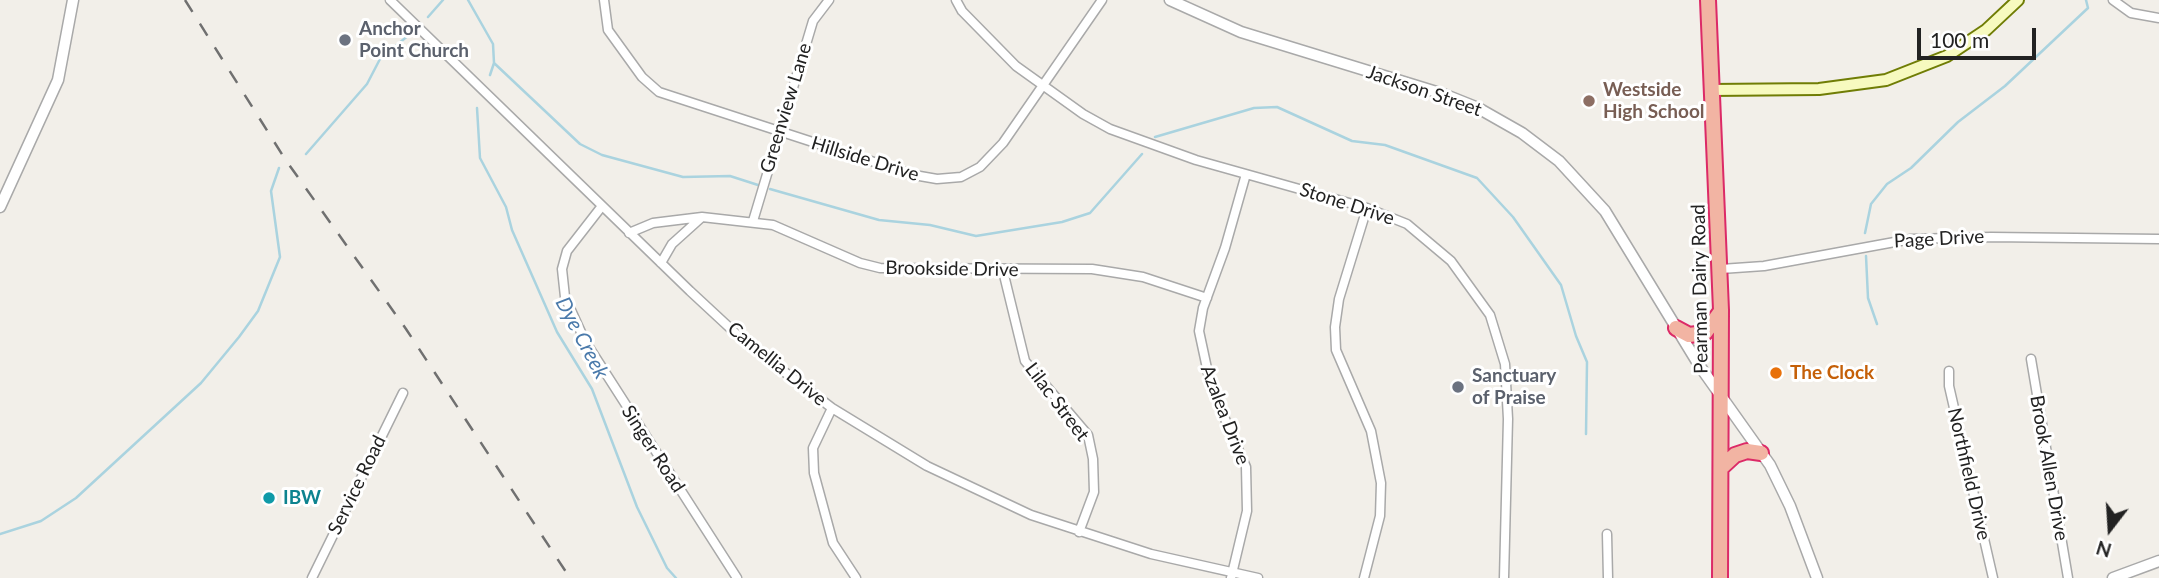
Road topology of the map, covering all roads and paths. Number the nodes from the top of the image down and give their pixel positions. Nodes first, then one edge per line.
1 (73, 0) edge
2 (390, 0) edge
3 (604, 0) edge
4 (829, 0) edge
5 (956, 0) edge
6 (1102, 0) edge
7 (1170, 0) edge
8 (1708, 0) edge
9 (2018, 0) edge
10 (2113, 0) edge
11 (2159, 18) edge
12 (1043, 85) junction
13 (1711, 90) junction
14 (779, 132) junction
15 (1246, 174) junction
16 (602, 206) junction
17 (0, 207) edge
18 (1367, 208) junction
19 (702, 217) junction
20 (754, 221) junction
21 (629, 233) junction
22 (2159, 239) edge
23 (661, 263) junction
24 (1721, 269) junction
25 (1003, 271) junction
26 (1207, 298) junction
27 (1721, 310) junction
28 (1676, 328) junction
29 (2031, 359) dead end
30 (1949, 371) dead end
31 (403, 393) dead end
32 (1722, 393) junction
33 (832, 408) junction
34 (1761, 453) junction
35 (1722, 467) junction
36 (1079, 532) junction
37 (1607, 534) dead end
38 (2159, 561) edge
39 (1232, 575) edge
40 (2117, 577) edge
41 (312, 578) edge
42 (737, 578) edge
43 (856, 578) edge
44 (1258, 578) edge
45 (1364, 578) edge
46 (1504, 578) edge
47 (1608, 578) edge
48 (1720, 578) edge
49 (1817, 578) edge
50 (1993, 578) edge
51 (2068, 578) edge

1 - 17 street
2 - 16 street, Camellia Drive
3 - 14 street, Hillside Drive
4 - 14 street, Greenview Lane
5 - 12 street, Stone Drive
6 - 12 street, Hillside Drive
7 - 28 street, Jackson Street
8 - 13 highway, Pearman Dairy Road
9 - 13 main road
10 - 11 street
12 - 14 street, Hillside Drive
12 - 15 street, Stone Drive
13 - 24 highway, Pearman Dairy Road
14 - 20 street, Greenview Lane
15 - 18 street, Stone Drive
15 - 26 street, Azalea Drive
16 - 21 street, Camellia Drive
16 - 42 street, Singer Road
18 - 45 street
18 - 46 street, Stone Drive
19 - 20 street, Brookside Drive
19 - 21 street, Brookside Drive
19 - 23 street
20 - 25 street, Brookside Drive
21 - 23 street, Camellia Drive
22 - 24 street, Page Drive
23 - 33 street, Camellia Drive
24 - 27 highway, Pearman Dairy Road
25 - 26 street, Brookside Drive
25 - 36 street, Lilac Street
26 - 39 street, Azalea Drive
27 - 28 highway
27 - 32 highway, Pearman Dairy Road
28 - 32 street, Jackson Street
29 - 51 street, Brook Allen Drive
30 - 50 street, Northfield Drive
31 - 41 street, Service Road
32 - 34 street, Jackson Street
32 - 35 highway, Pearman Dairy Road
33 - 36 street, Camellia Drive
33 - 43 street
34 - 35 highway
34 - 49 street, Jackson Street
35 - 48 highway, Pearman Dairy Road
36 - 39 street, Camellia Drive
37 - 47 street
38 - 40 street
39 - 44 street, Camellia Drive

